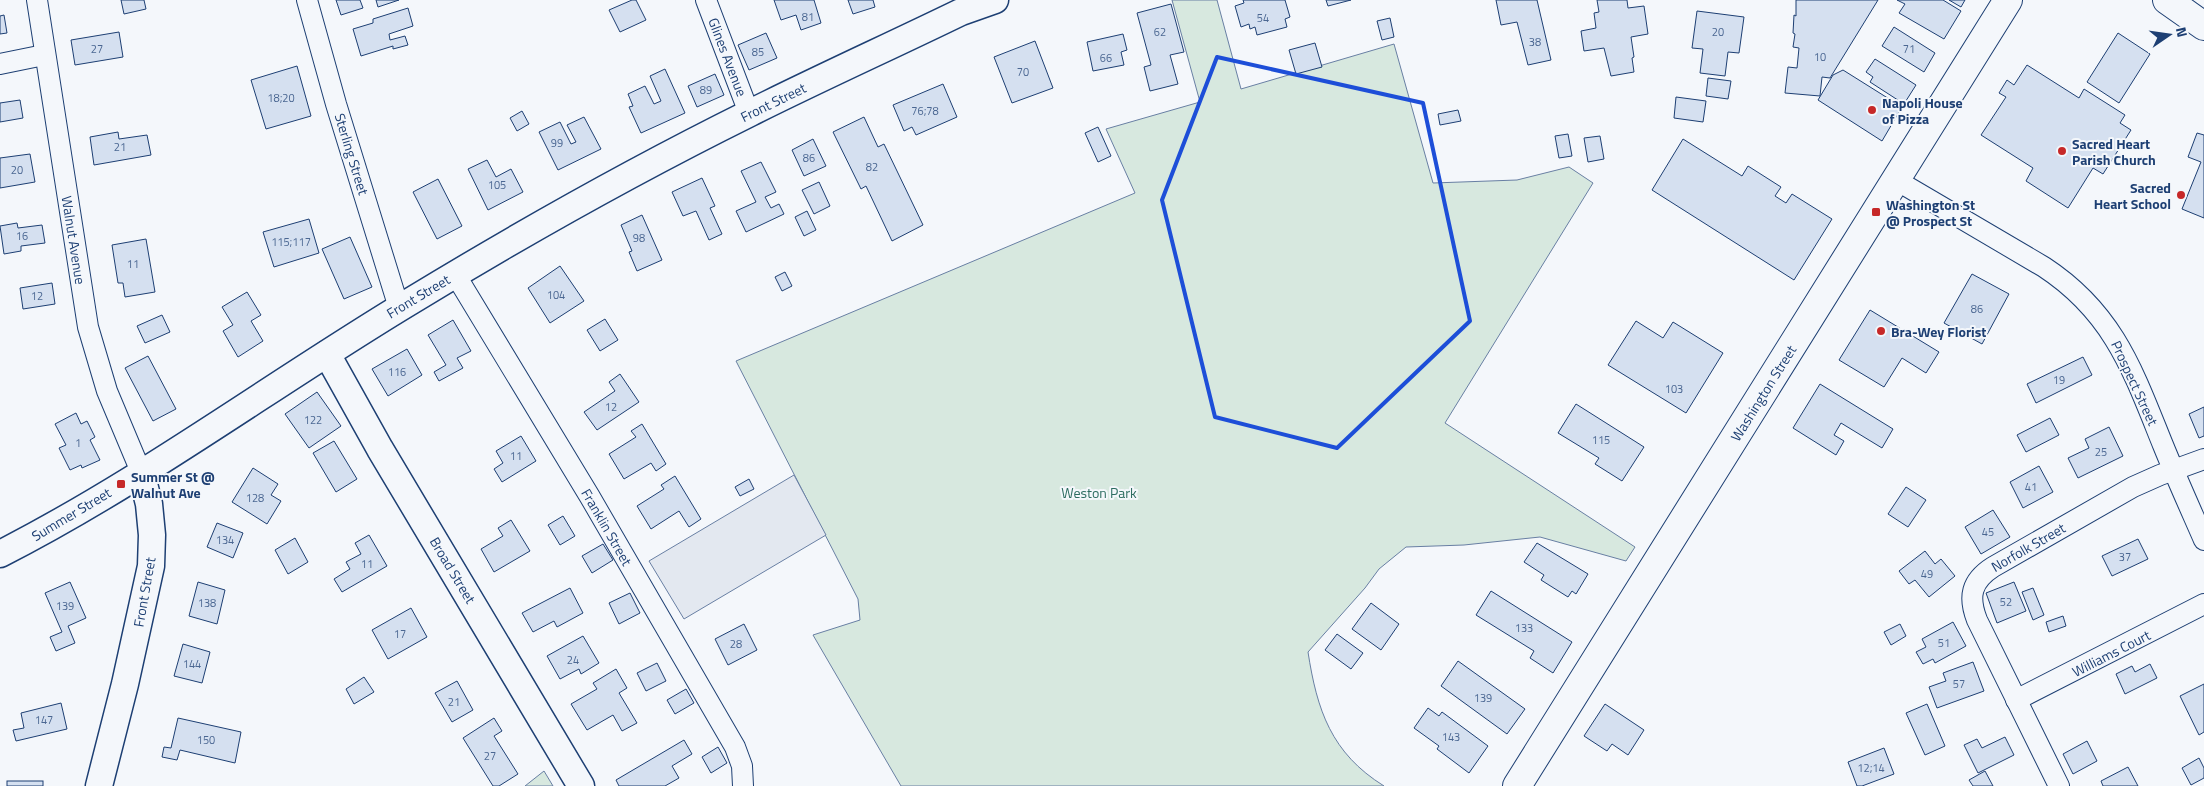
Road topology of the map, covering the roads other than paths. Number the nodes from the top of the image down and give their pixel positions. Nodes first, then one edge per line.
1 (37, 0) edge
2 (308, 0) edge
3 (706, 0) edge
4 (995, 0) edge
5 (2008, 0) edge
6 (2168, 0) edge
7 (959, 6) edge
8 (2204, 26) edge
9 (44, 55) junction
10 (0, 64) edge
11 (749, 113) junction
12 (1896, 180) junction
13 (455, 274) junction
14 (398, 308) junction
15 (327, 354) junction
16 (2204, 458) edge
17 (2173, 470) junction
18 (141, 472) junction
19 (2204, 540) edge
20 (0, 554) edge
21 (2204, 604) edge
22 (2016, 700) junction
23 (99, 786) edge
24 (581, 786) edge
25 (744, 786) edge
26 (1517, 786) edge
27 (2059, 786) edge

1 - 9 street, Walnut Avenue
2 - 14 street, Sterling Street
3 - 11 street, Glines Avenue
4 - 7 street, Front Street
5 - 12 main road, Washington Street
6 - 8 main road
7 - 11 street, Front Street
9 - 10 street
9 - 18 street, Walnut Avenue
11 - 13 street, Front Street
12 - 17 street, Prospect Street
12 - 26 main road, Washington Street
13 - 14 street, Front Street
13 - 25 street, Franklin Street
14 - 15 street, Front Street
15 - 18 street, Front Street
15 - 24 street, Broad Street
16 - 17 street, Norfolk Street
17 - 19 street, Prospect Street
17 - 22 street, Norfolk Street
18 - 20 street, Summer Street
18 - 23 street, Front Street
21 - 22 street, Williams Court
22 - 27 street, Norfolk Street

